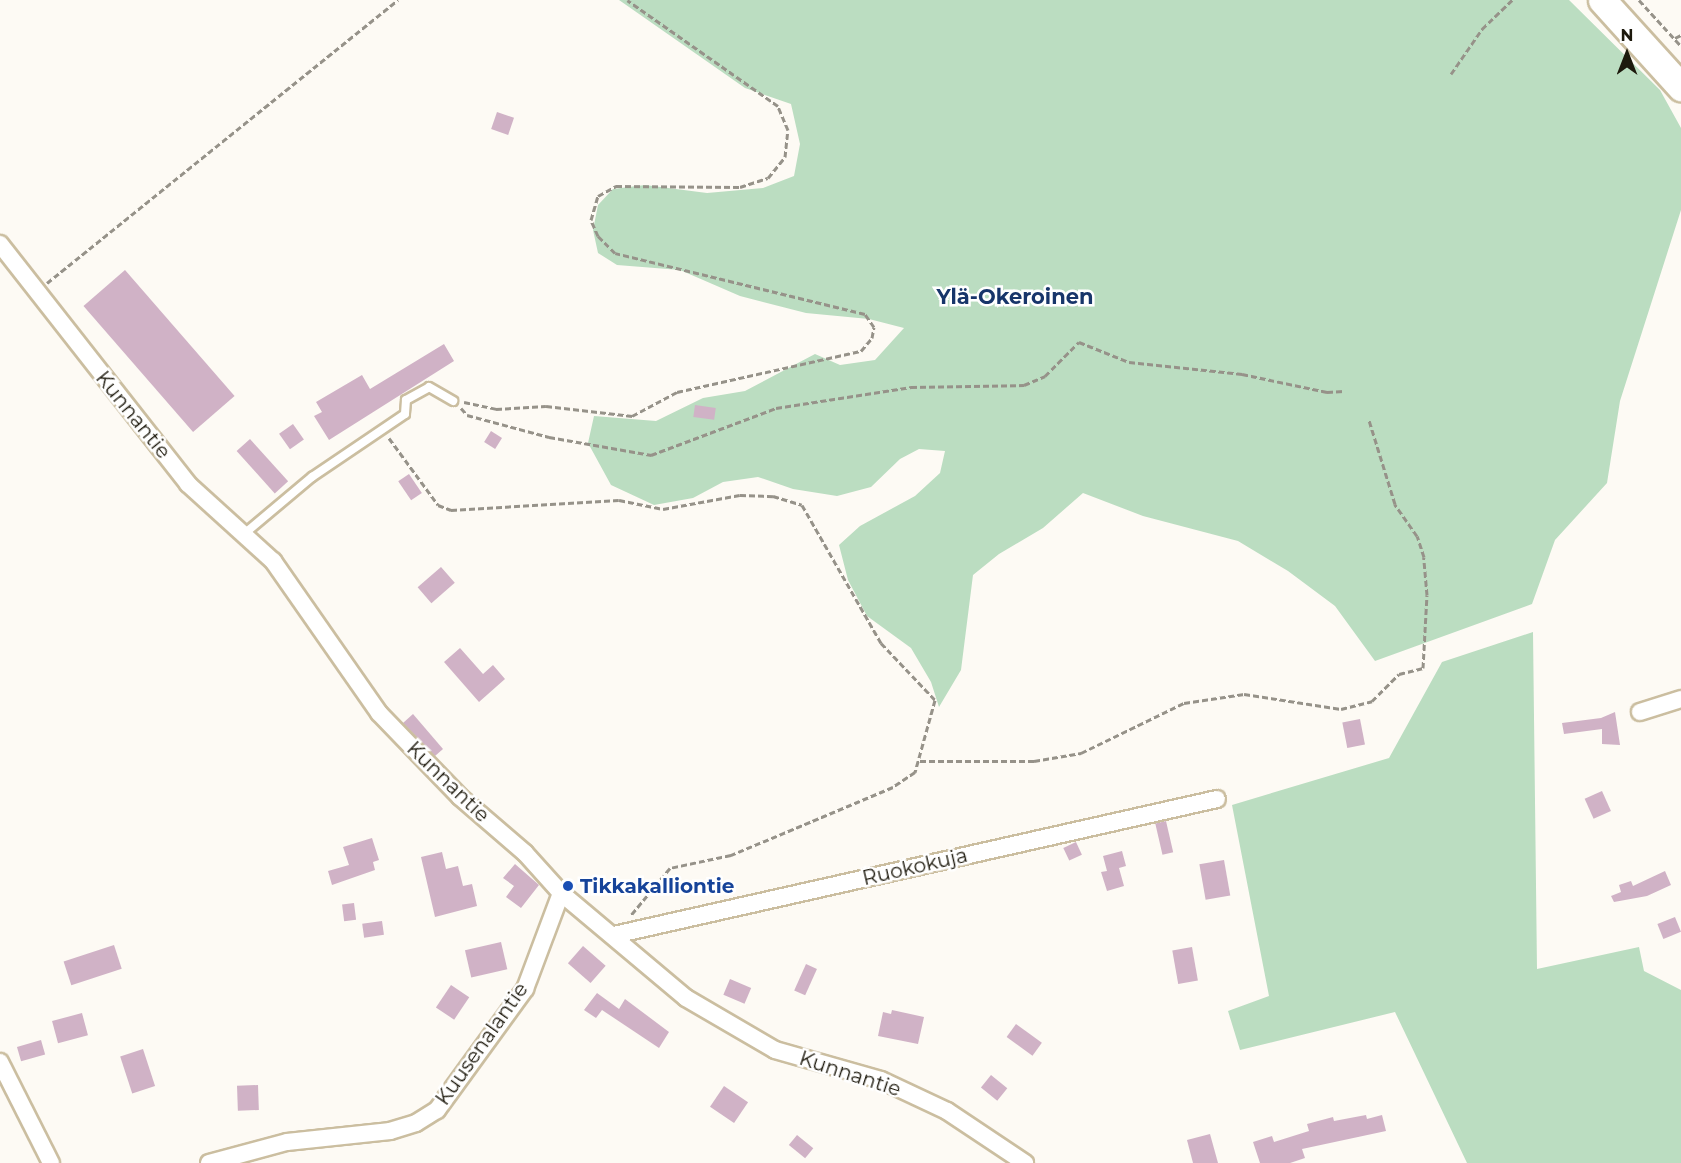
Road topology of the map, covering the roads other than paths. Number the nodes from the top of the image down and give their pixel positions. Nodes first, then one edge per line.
1 (1602, 0) edge
2 (1681, 87) edge
3 (0, 244) edge
4 (453, 401) road end
5 (244, 534) junction
6 (1681, 699) edge
7 (1640, 712) dead end
8 (1217, 799) dead end
9 (561, 893) junction
10 (614, 935) junction
11 (0, 1062) edge
12 (51, 1163) edge
13 (209, 1163) edge
14 (1025, 1163) edge

1 - 2 main road
3 - 5 street, Kunnantie
4 - 5 lane
5 - 9 street, Kunnantie
6 - 7 street
8 - 10 street, Ruokokuja
9 - 10 street, Kunnantie
9 - 13 street, Kuusenalantie
10 - 14 street, Kunnantie
11 - 12 street

